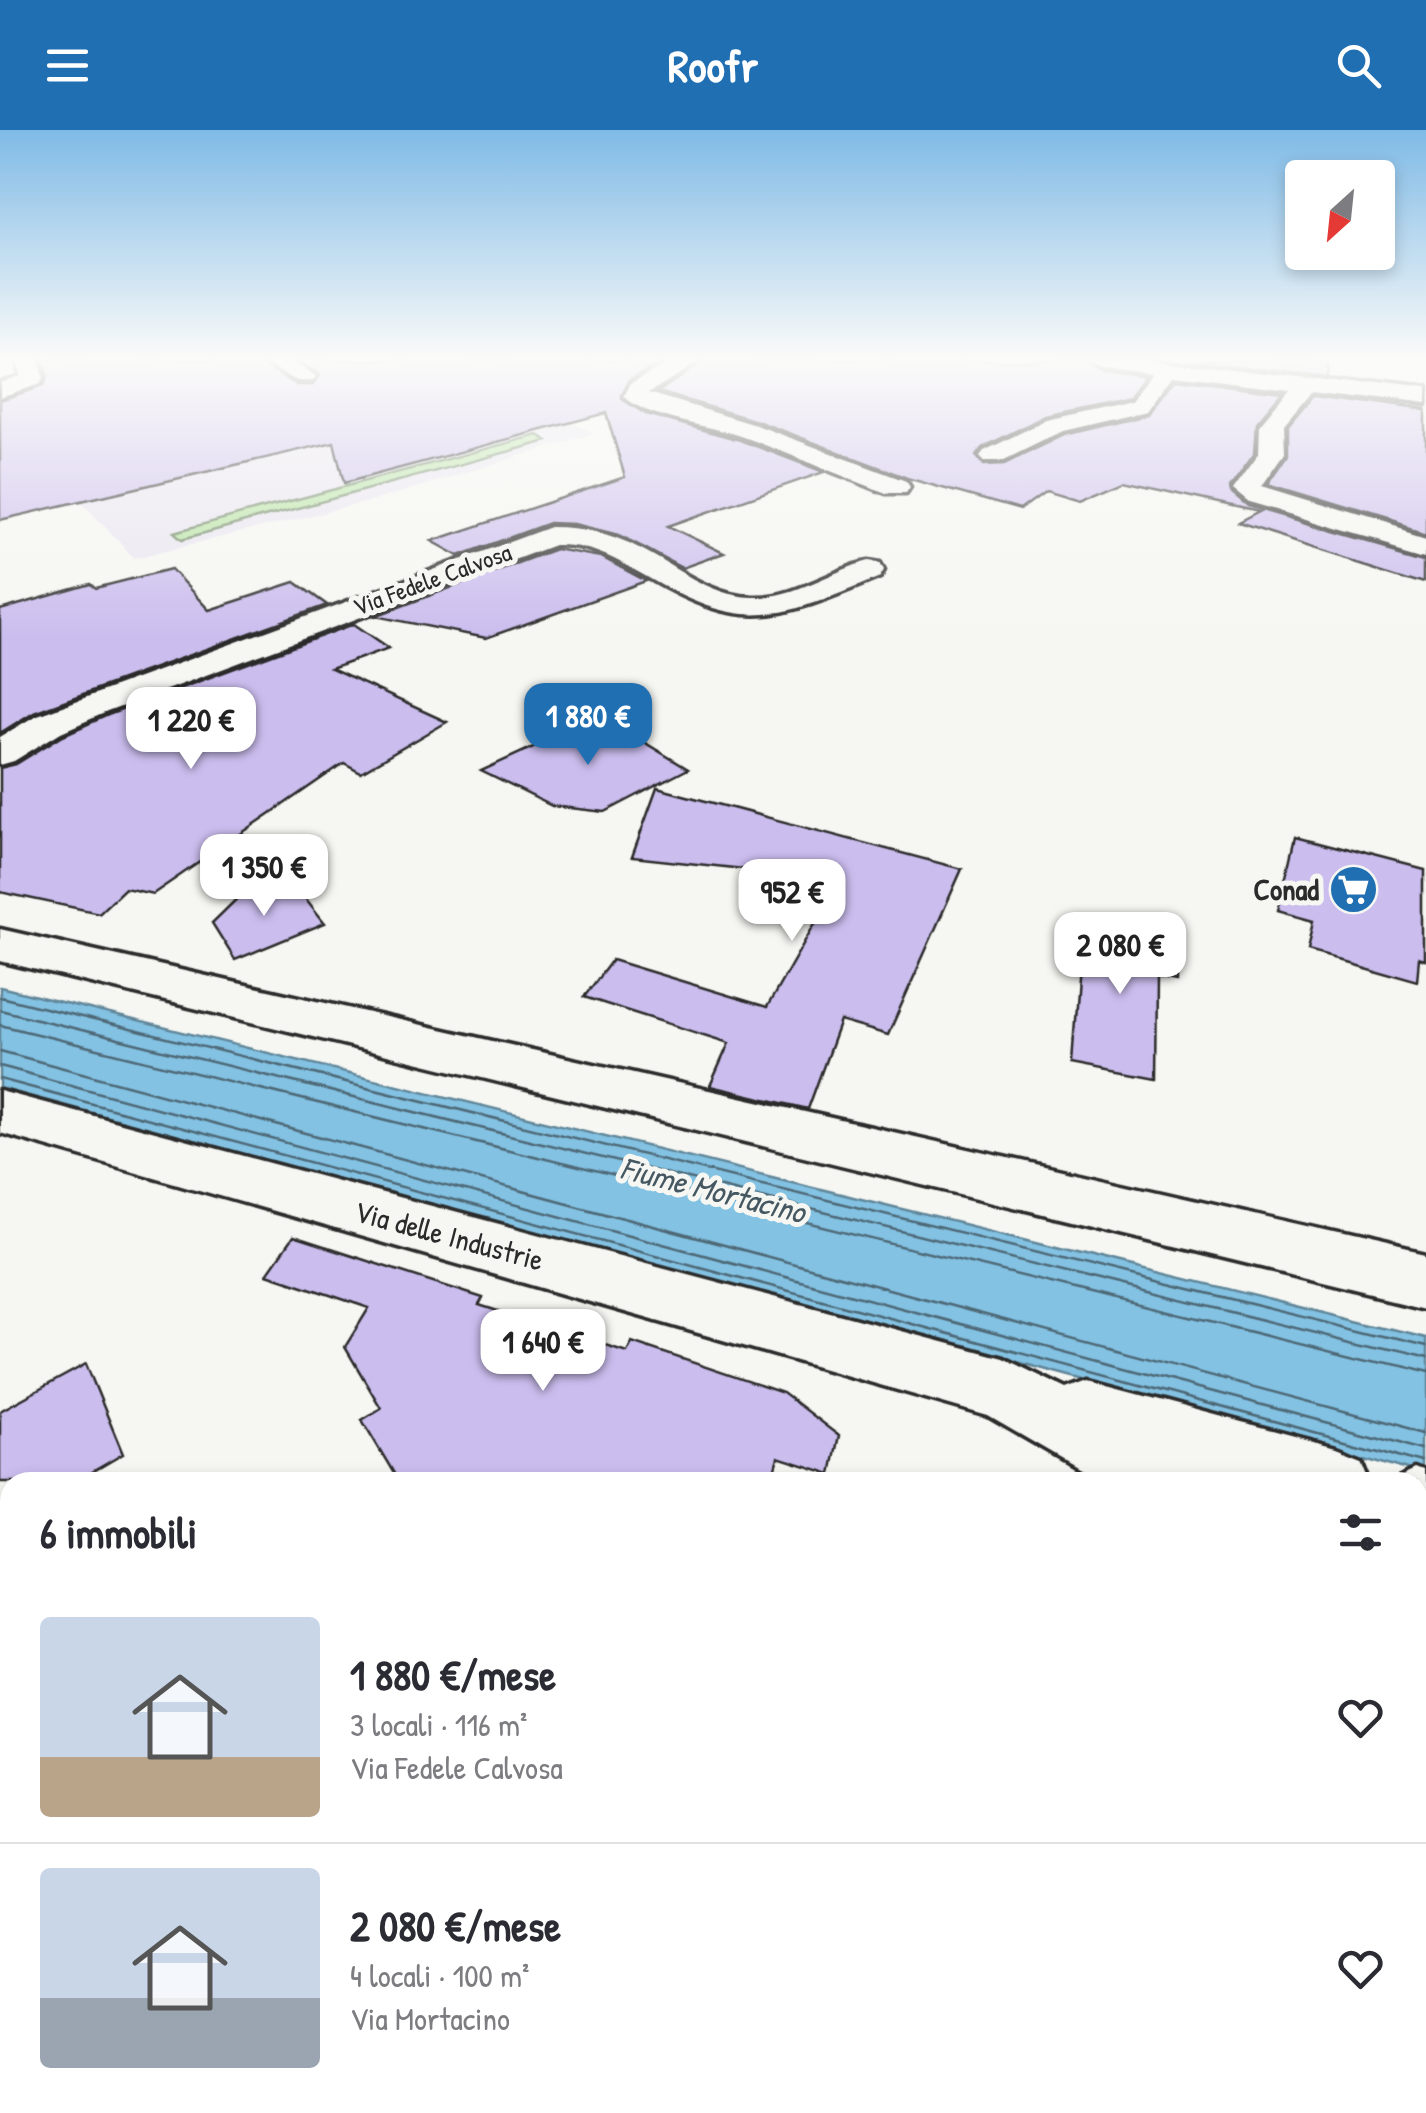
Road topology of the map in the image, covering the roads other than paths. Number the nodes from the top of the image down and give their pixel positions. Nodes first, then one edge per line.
1 (805, 453) edge
2 (1000, 453) edge
3 (1272, 453) edge
4 (993, 456) dead end
5 (896, 487) dead end
6 (1426, 545) edge
7 (868, 570) dead end
8 (0, 753) edge
9 (0, 946) edge
10 (0, 1112) edge
11 (1426, 1280) edge
12 (1004, 1389) junction
13 (1150, 1472) edge
14 (1300, 1472) edge

1 - 5 street
2 - 4 street
3 - 6 street
7 - 8 street, Via Fedele Calvosa
9 - 11 street
10 - 12 street, Via delle Industrie
12 - 13 street, Via delle Industrie
12 - 14 street

